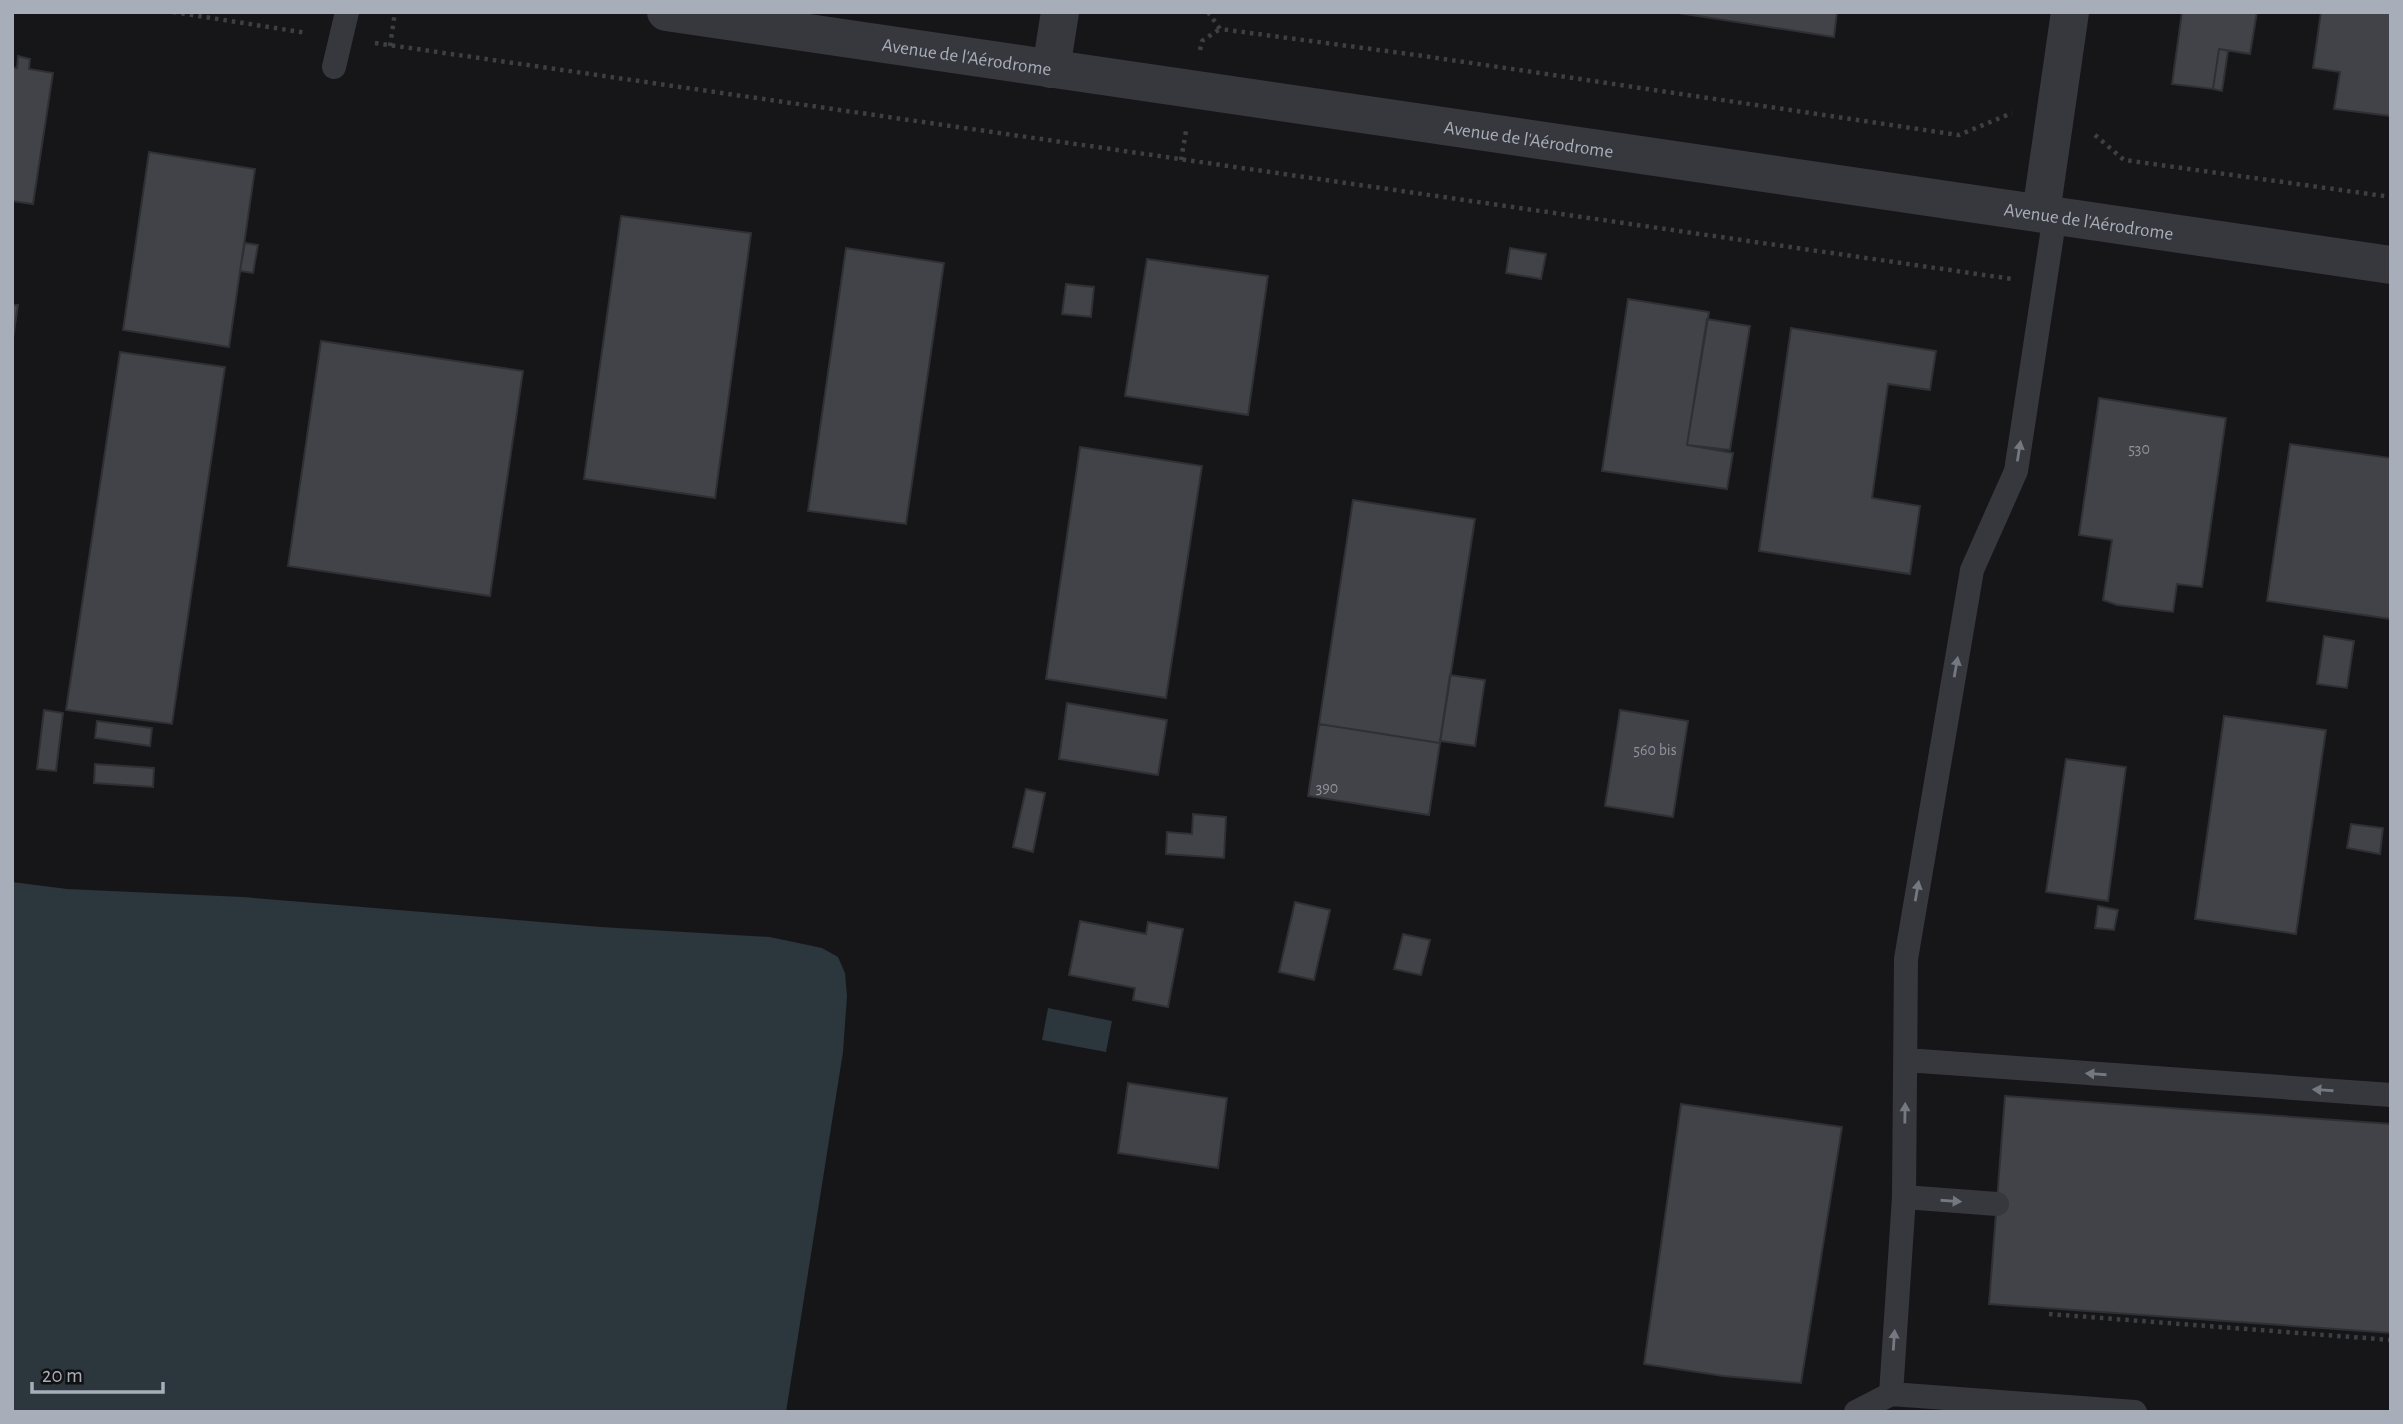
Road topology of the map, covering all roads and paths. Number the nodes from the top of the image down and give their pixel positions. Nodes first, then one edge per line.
1 (173, 12) edge
2 (347, 12) edge
3 (395, 12) edge
4 (666, 12) edge
5 (1060, 12) edge
6 (1208, 12) edge
7 (2070, 12) edge
8 (339, 37) junction
9 (390, 46) junction
10 (334, 67) dead end
11 (1051, 69) junction
12 (2054, 122) junction
13 (2391, 197) edge
14 (2048, 214) junction
15 (2391, 265) edge
16 (2020, 280) dead end
17 (1906, 1060) junction
18 (2391, 1095) edge
19 (1904, 1197) junction
20 (1997, 1204) dead end
21 (2049, 1314) dead end
22 (2391, 1340) edge
23 (1891, 1394) junction
24 (1922, 1404) edge
25 (1858, 1411) edge
26 (2135, 1412) edge

1 - 8 path
2 - 8 lane
3 - 9 path
4 - 11 street, Avenue de l'Aérodrome
5 - 11 street
6 - 12 path
7 - 12 street
8 - 9 path
8 - 10 lane
9 - 16 path
11 - 14 street, Avenue de l'Aérodrome
12 - 13 path
12 - 14 street
14 - 15 street, Avenue de l'Aérodrome
17 -> 14 lane
18 -> 17 lane
19 -> 17 lane
19 -> 20 lane
23 -> 19 lane
21 - 22 path
23 - 24 lane
23 - 25 lane
24 - 26 lane

